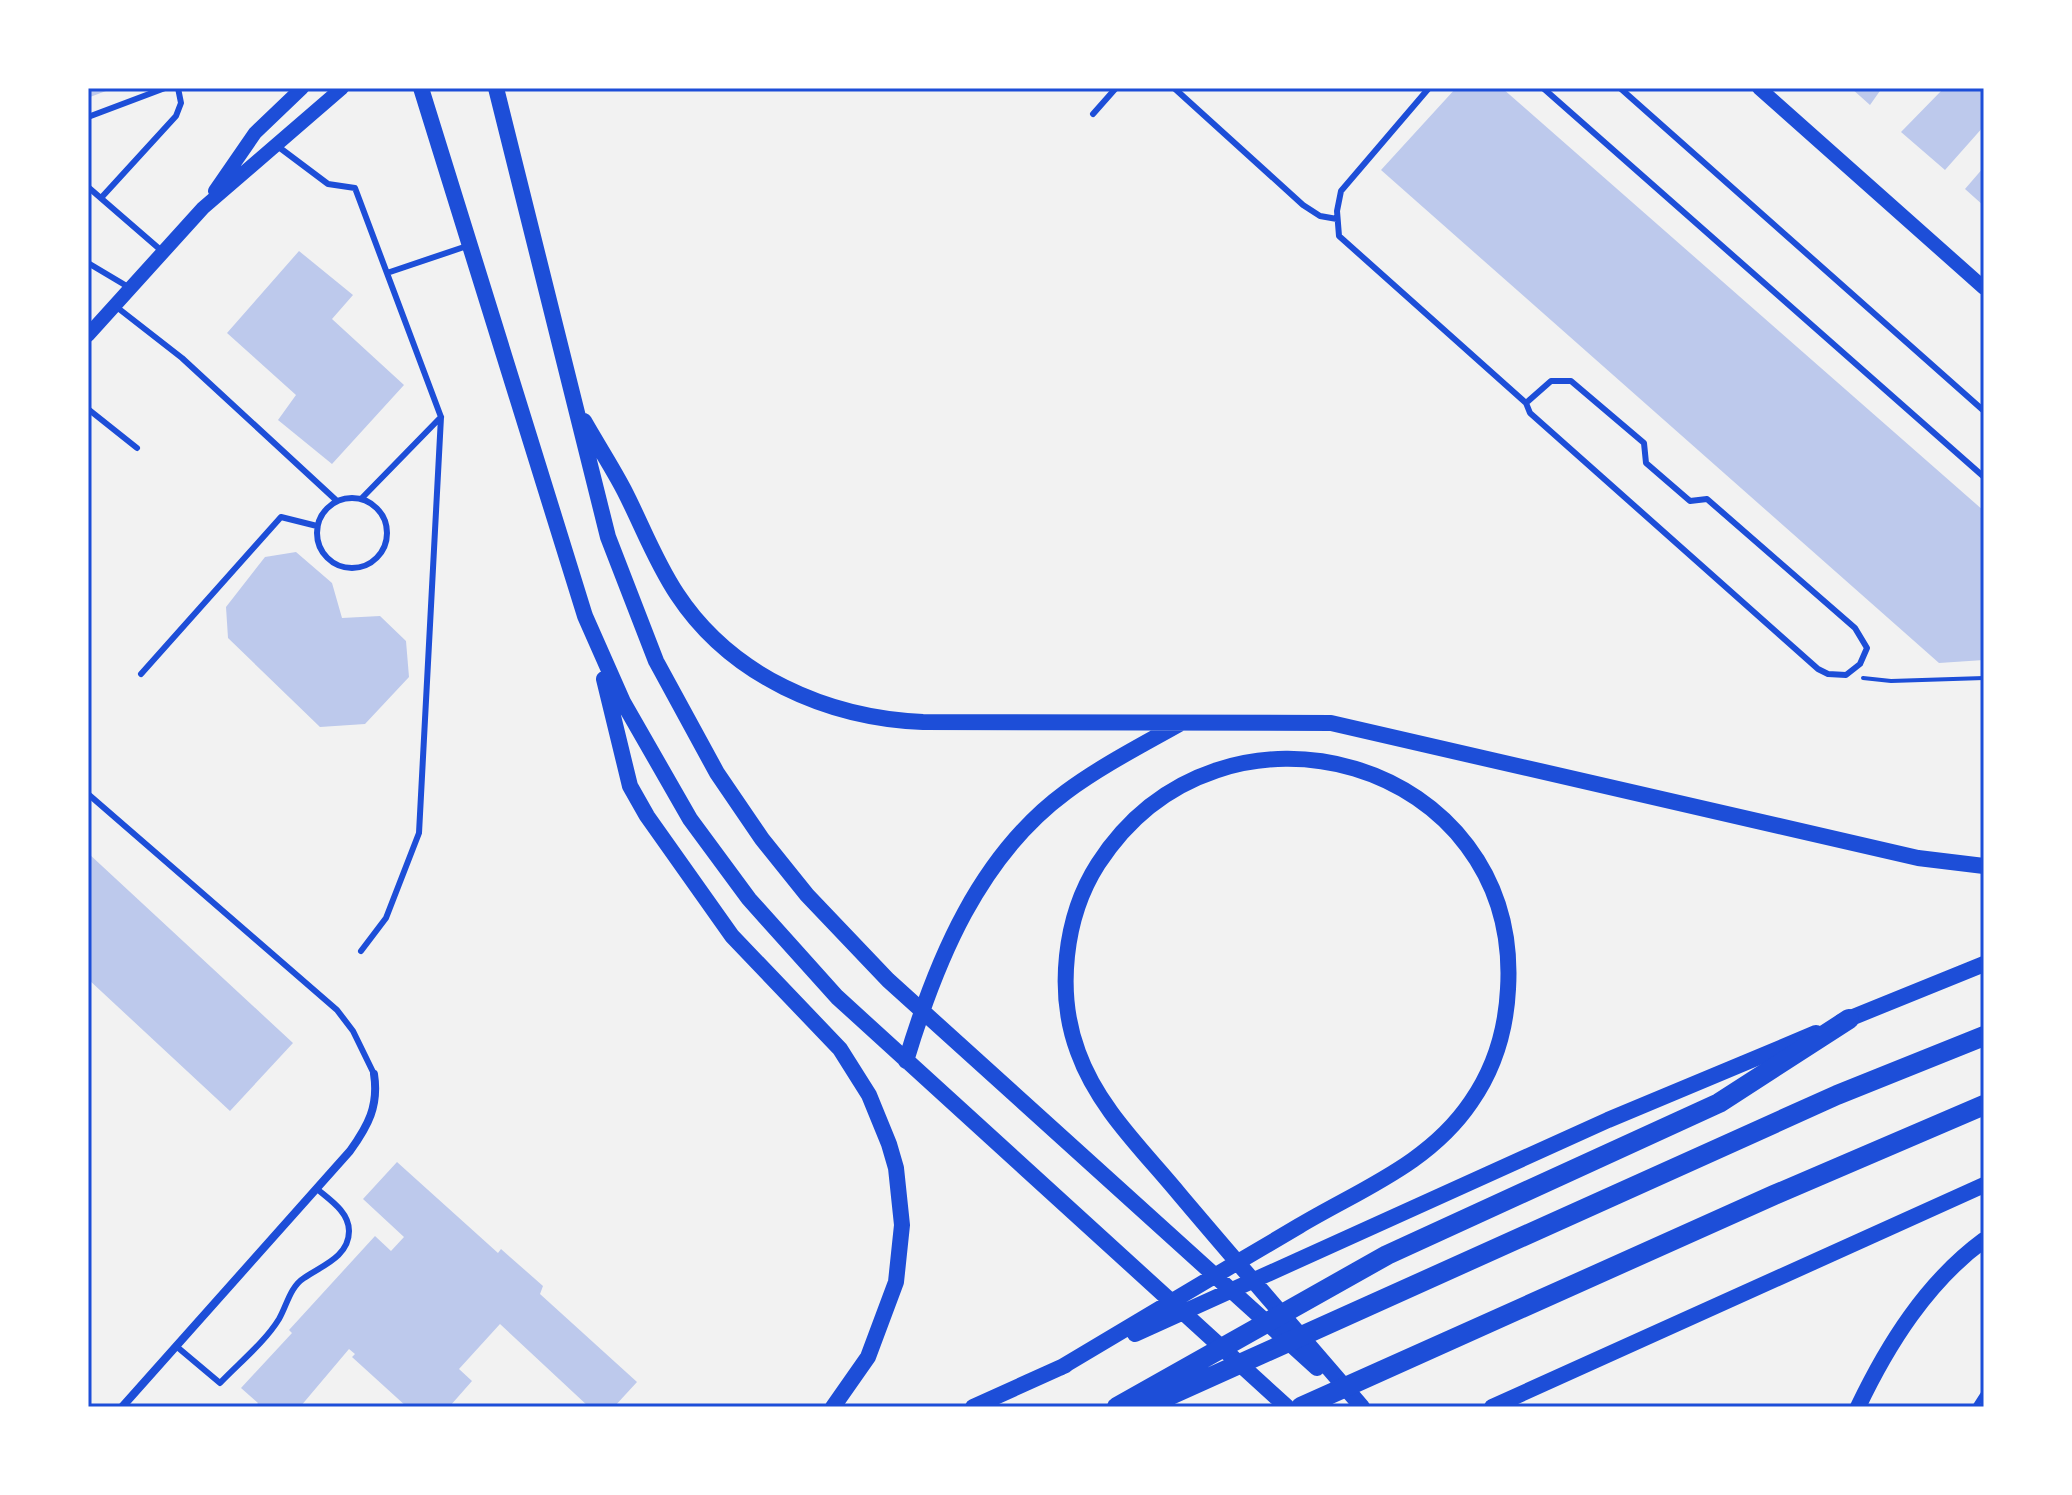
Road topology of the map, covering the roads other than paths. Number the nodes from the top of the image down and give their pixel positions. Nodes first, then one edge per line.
1 (165, 88) edge
2 (178, 88) edge
3 (302, 88) edge
4 (342, 88) edge
5 (421, 88) edge
6 (496, 88) edge
7 (1116, 88) edge
8 (1174, 88) edge
9 (1429, 88) edge
10 (1543, 88) edge
11 (1620, 88) edge
12 (1759, 88) edge
13 (1093, 114) dead end
14 (88, 117) edge
15 (276, 145) junction
16 (88, 187) edge
17 (101, 198) junction
18 (203, 208) junction
19 (1337, 219) junction
20 (469, 245) junction
21 (163, 252) junction
22 (88, 263) edge
23 (387, 273) junction
24 (130, 288) junction
25 (1984, 288) edge
26 (114, 305) junction
27 (88, 335) edge
28 (1526, 403) junction
29 (575, 406) junction
30 (88, 409) edge
31 (1984, 411) edge
32 (441, 417) junction
33 (137, 448) dead end
34 (1984, 477) edge
35 (361, 499) junction
36 (337, 501) junction
37 (317, 526) junction
38 (596, 642) junction
39 (141, 674) dead end
40 (1182, 722) junction
41 (88, 794) edge
42 (1984, 866) edge
43 (361, 951) dead end
44 (1984, 964) edge
45 (921, 1010) junction
46 (1849, 1019) junction
47 (1984, 1036) edge
48 (906, 1061) junction
49 (374, 1074) joint
50 (1984, 1105) edge
51 (1984, 1185) edge
52 (317, 1189) junction
53 (1984, 1240) edge
54 (1219, 1345) junction
55 (176, 1346) junction
56 (1421, 1353) junction
57 (1060, 1368) junction
58 (1984, 1393) edge
59 (122, 1407) edge
60 (833, 1407) edge
61 (973, 1407) edge
62 (1117, 1407) edge
63 (1144, 1407) edge
64 (1269, 1407) edge
65 (1287, 1407) edge
66 (1301, 1407) edge
67 (1322, 1407) edge
68 (1361, 1407) edge
69 (1492, 1407) edge
70 (1858, 1407) edge
71 (1975, 1407) edge

1 - 14 lane
2 - 17 lane
3 - 18 street
4 - 15 street
5 - 20 main road
6 - 29 main road
7 - 13 lane
8 - 19 lane
9 - 19 lane
10 - 34 lane
11 - 31 lane
12 - 25 street
15 - 18 street
15 - 23 lane
16 - 17 lane
17 - 21 lane
18 - 21 street
19 - 28 lane
20 - 23 lane
20 - 38 main road
21 - 24 street
22 - 24 lane
23 - 32 lane
24 - 26 street
26 - 27 street
26 - 36 lane
28 - 28 lane
29 - 40 main road
29 - 45 main road
30 - 33 lane
32 - 35 lane
32 - 43 lane
35 - 36 lane
35 - 37 lane
36 - 37 lane
37 - 39 lane
38 - 48 main road
38 - 60 main road
40 - 42 main road
40 - 45 main road
41 - 49 lane
44 - 46 main road
45 - 48 main road
45 - 68 main road
46 - 57 main road
46 - 62 highway
47 - 63 highway
48 - 54 main road
49 - 52 street
50 - 56 highway
51 - 69 main road
52 - 55 street
52 - 55 lane
53 - 70 main road
54 - 64 main road
54 - 65 main road
55 - 59 street
56 - 66 highway
56 - 67 highway
57 - 61 main road
57 - 68 main road
58 - 71 lane

